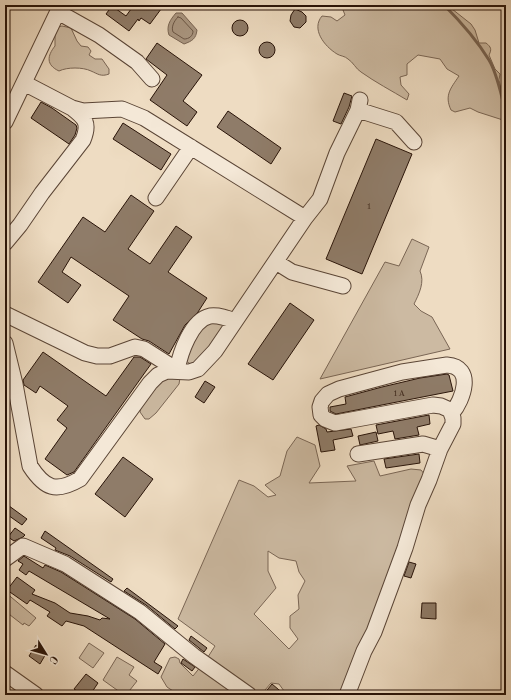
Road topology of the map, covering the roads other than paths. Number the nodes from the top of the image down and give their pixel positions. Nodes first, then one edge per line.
1 (59, 8) edge
2 (152, 79) dead end
3 (24, 83) junction
4 (72, 108) junction
5 (5, 122) edge
6 (414, 142) dead end
7 (191, 147) junction
8 (156, 198) dead end
9 (305, 218) junction
10 (5, 243) edge
11 (276, 262) junction
12 (343, 286) dead end
13 (5, 314) edge
14 (235, 321) junction
15 (5, 343) edge
16 (177, 370) junction
17 (452, 414) junction
18 (440, 449) junction
19 (358, 454) dead end
20 (6, 554) edge
21 (5, 673) edge
22 (36, 695) edge
23 (249, 695) edge
24 (348, 695) edge

1 - 2 street
1 - 3 street
3 - 4 street
3 - 5 street
4 - 7 street
4 - 10 street
6 - 9 street
7 - 8 street
7 - 9 street
9 - 11 street
11 - 12 street
11 - 14 street
13 - 16 street
14 - 16 street
14 - 16 street
15 - 16 street
17 - 17 street
17 - 18 street
18 - 19 street
18 - 24 street
20 - 23 street
21 - 22 street

